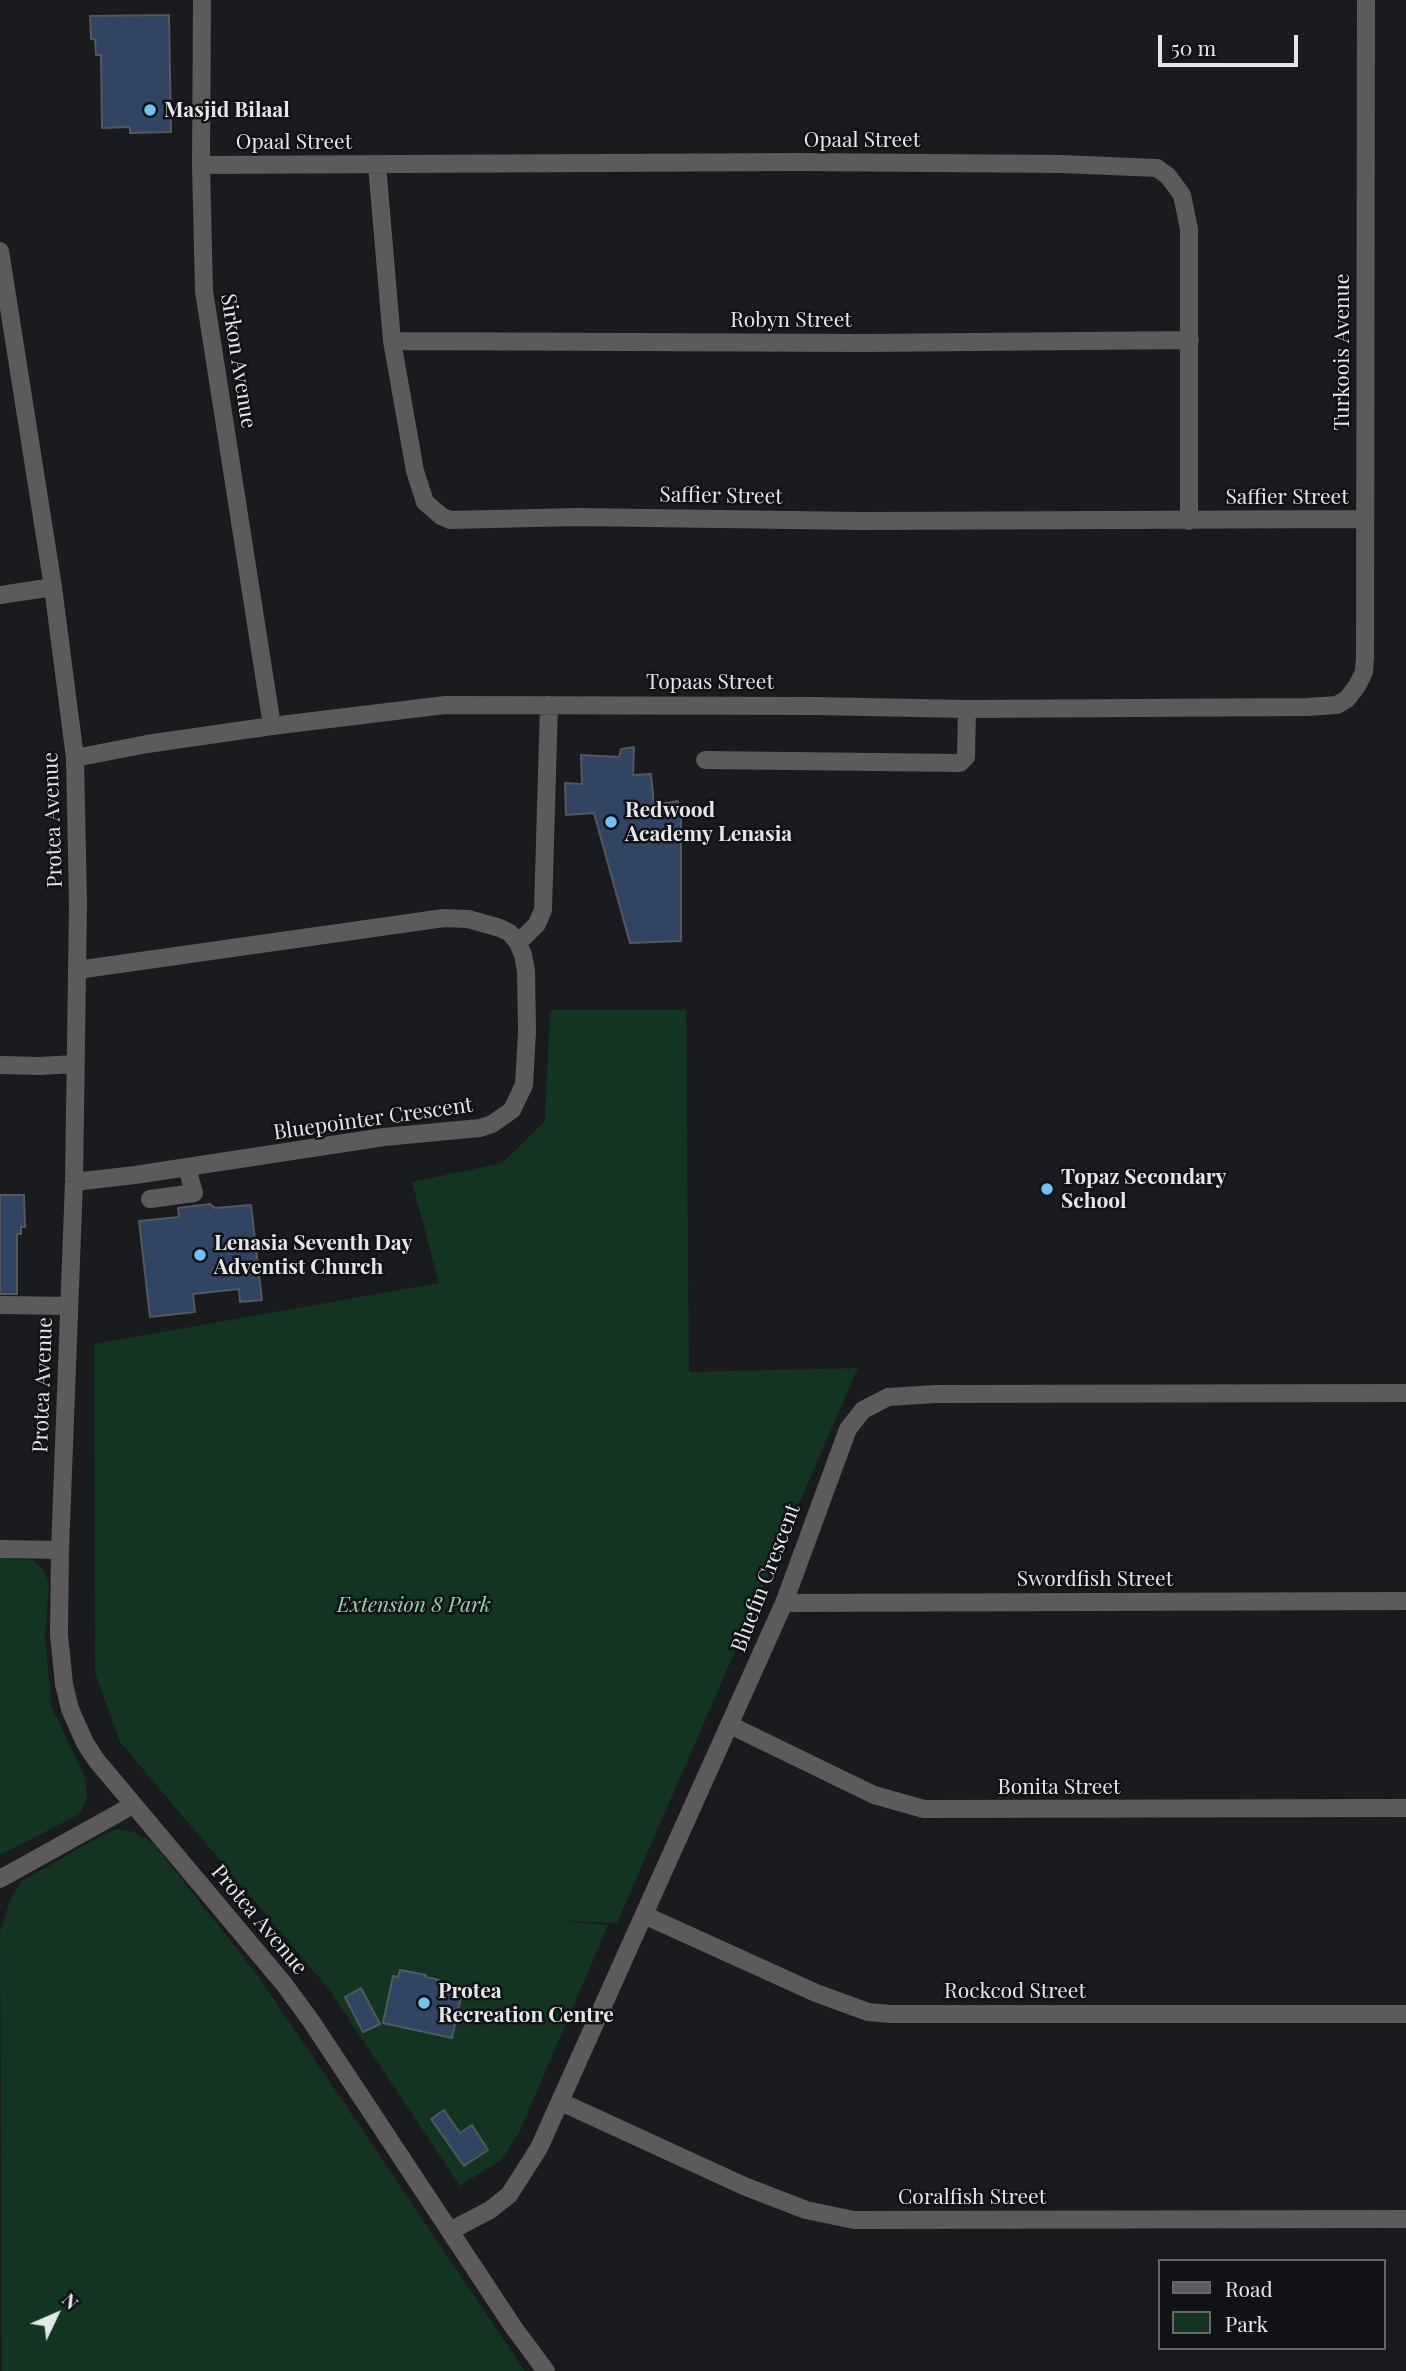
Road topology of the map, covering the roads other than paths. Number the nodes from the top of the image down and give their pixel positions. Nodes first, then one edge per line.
1 (202, 0) edge
2 (1366, 0) edge
3 (201, 165) junction
4 (377, 165) junction
5 (0, 251) edge
6 (1190, 340) junction
7 (392, 341) junction
8 (1364, 520) junction
9 (1189, 521) junction
10 (53, 587) junction
11 (0, 595) edge
12 (1347, 699) joint
13 (549, 705) junction
14 (967, 709) junction
15 (272, 726) junction
16 (75, 758) junction
17 (705, 760) dead end
18 (518, 943) junction
19 (76, 970) junction
20 (75, 1064) junction
21 (0, 1065) edge
22 (187, 1167) junction
23 (74, 1182) junction
24 (150, 1199) dead end
25 (0, 1305) edge
26 (69, 1307) junction
27 (1406, 1393) edge
28 (0, 1549) edge
29 (60, 1550) junction
30 (1406, 1601) edge
31 (784, 1603) junction
32 (730, 1725) junction
33 (133, 1805) junction
34 (1406, 1808) edge
35 (0, 1879) edge
36 (644, 1915) junction
37 (1406, 2014) edge
38 (561, 2102) junction
39 (1406, 2219) edge
40 (450, 2231) junction
41 (546, 2371) edge

1 - 3 street, Sirkon Avenue
2 - 8 street, Turkoois Avenue
3 - 4 street, Opaal Street
3 - 15 street, Sirkon Avenue
4 - 6 street, Opaal Street
4 - 7 street, Saffier Street
5 - 10 street, Protea Avenue
6 - 7 street, Robyn Street
6 - 9 street, Opaal Street
7 - 9 street, Saffier Street
8 - 9 street, Saffier Street
8 - 12 street, Turkoois Avenue
10 - 11 street
10 - 16 street, Protea Avenue
12 - 14 street, Topaas Street
13 - 14 street, Topaas Street
13 - 15 street, Topaas Street
13 - 18 street
14 - 17 street
15 - 16 street, Topaas Street
16 - 19 street, Protea Avenue
18 - 19 street
18 - 22 street, Bluepointer Crescent
19 - 20 street, Protea Avenue
20 - 21 street
20 - 23 street, Protea Avenue
22 - 23 street, Bluepointer Crescent
22 - 24 street
23 - 26 street, Protea Avenue
25 - 26 street
26 - 29 street, Protea Avenue
27 - 31 street, Bluefin Crescent
28 - 29 street
29 - 33 street, Protea Avenue
30 - 31 street, Swordfish Street
31 - 32 street, Bluefin Crescent
32 - 34 street, Bonita Street
32 - 36 street, Bluefin Crescent
33 - 35 street
33 - 40 street, Protea Avenue
36 - 37 street, Rockcod Street
36 - 38 street, Bluefin Crescent
38 - 39 street, Coralfish Street
38 - 40 street, Bluefin Crescent
40 - 41 street, Protea Avenue

